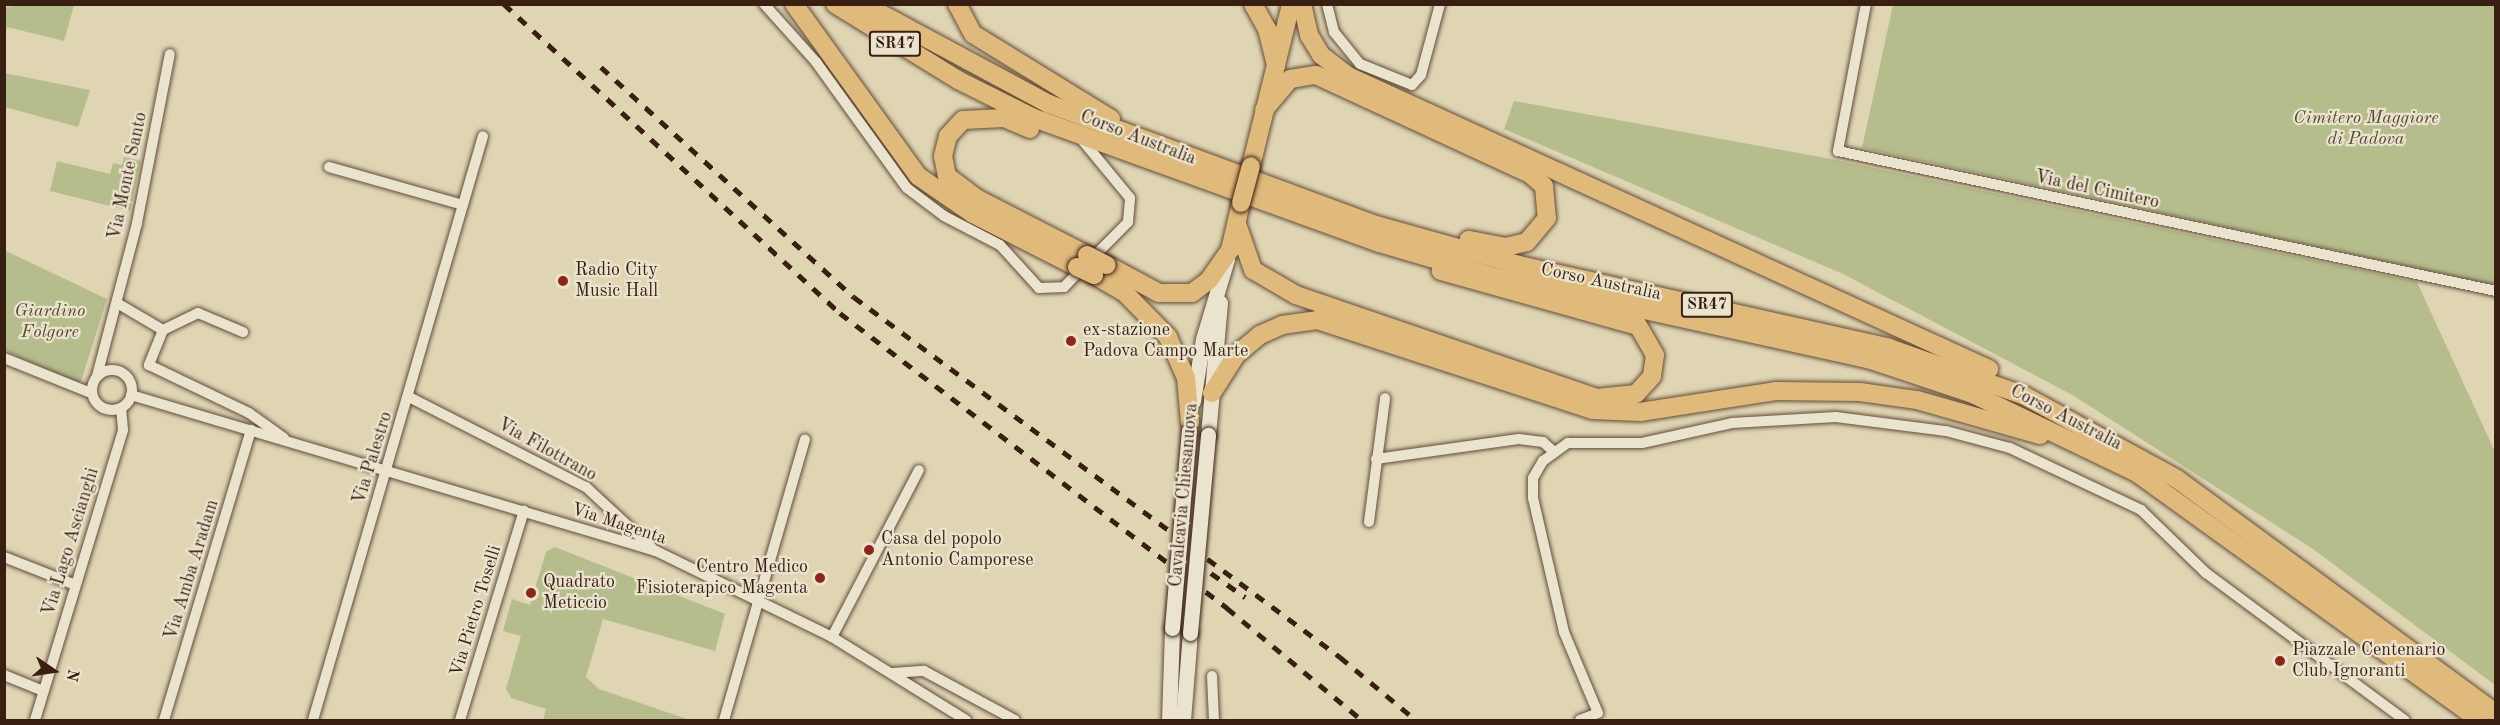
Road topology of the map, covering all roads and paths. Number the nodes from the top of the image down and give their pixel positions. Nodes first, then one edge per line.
1 (764, 4) edge
2 (794, 4) edge
3 (835, 4) edge
4 (863, 4) edge
5 (957, 4) edge
6 (1253, 4) edge
7 (1291, 4) edge
8 (1302, 4) edge
9 (1327, 4) edge
10 (1440, 4) edge
11 (1866, 4) edge
12 (170, 54) dead end
13 (1276, 66) junction
14 (1264, 110) junction
15 (1078, 135) junction
16 (483, 136) dead end
17 (1166, 150) junction
18 (329, 167) dead end
19 (1311, 202) junction
20 (463, 204) junction
21 (1237, 224) junction
22 (1379, 243) junction
23 (1230, 250) junction
24 (1091, 266) junction
25 (1223, 273) junction
26 (2496, 291) edge
27 (117, 303) junction
28 (163, 330) junction
29 (243, 332) dead end
30 (109, 344) junction
31 (4, 358) edge
32 (119, 371) junction
33 (97, 376) junction
34 (91, 393) junction
35 (1212, 393) junction
36 (131, 395) junction
37 (409, 397) junction
38 (1385, 398) dead end
39 (121, 408) junction
40 (1189, 427) junction
41 (251, 430) junction
42 (805, 439) dead end
43 (286, 440) junction
44 (1552, 450) junction
45 (1376, 459) junction
46 (2135, 463) junction
47 (386, 470) junction
48 (919, 470) dead end
49 (524, 511) junction
50 (1368, 522) dead end
51 (656, 551) junction
52 (4, 557) edge
53 (73, 584) junction
54 (762, 599) junction
55 (832, 636) junction
56 (893, 673) junction
57 (4, 675) edge
58 (1212, 676) dead end
59 (43, 691) junction
60 (2496, 713) edge
61 (34, 720) edge
62 (164, 720) edge
63 (313, 720) edge
64 (459, 720) edge
65 (724, 720) edge
66 (966, 720) edge
67 (1015, 720) edge
68 (1169, 720) edge
69 (1183, 720) edge
70 (1214, 720) edge
71 (1580, 720) edge
72 (2405, 720) edge
73 (2479, 720) edge

1 - 15 street, Corso Australia
2 - 24 main road
3 - 15 main road, Corso Australia / SR47
4 - 17 main road, Corso Australia / SR47
5 - 17 main road
6 - 13 main road
7 - 13 main road, Cavalcavia Chiesanuova
8 - 46 main road
9 - 10 street
11 - 26 street, Via del Cimitero
12 - 27 street, Via Monte Santo
13 - 14 main road, Cavalcavia Chiesanuova
14 - 19 main road
14 - 21 main road, Cavalcavia Chiesanuova, bridge
15 - 22 main road, Corso Australia / SR47
15 - 24 main road
16 - 20 street, Via Palestro
17 - 19 main road, Corso Australia / SR47
18 - 20 street
19 - 46 main road, Corso Australia / SR47
20 - 37 street, Via Palestro
21 - 22 main road
21 - 23 main road, Cavalcavia Chiesanuova
22 - 46 main road, Corso Australia / SR47
23 - 24 main road
23 - 25 main road, Cavalcavia Chiesanuova
24 - 40 main road
25 - 35 main road, Cavalcavia Chiesanuova
25 - 40 main road, Cavalcavia Chiesanuova
27 - 28 street
27 - 30 street, Via Monte Santo
28 - 29 street
28 - 43 street
30 - 32 street
30 - 33 street, Via Monte Santo
31 - 34 street
32 - 33 street
32 - 36 street
33 - 34 street, Via Monte Santo
34 - 39 street
35 - 46 main road
35 - 69 main road, Cavalcavia Chiesanuova, bridge
36 - 39 street
36 - 41 street
37 - 47 street, Via Palestro
37 - 51 street, Via Filottrano
38 - 45 street
39 - 53 street, Via Lago Ascianghi
40 - 68 main road, Cavalcavia Chiesanuova, bridge
41 - 43 street
41 - 62 street, Via Amba Aradam
42 - 54 street
43 - 47 street
44 - 45 street
44 - 71 street
44 - 72 street
45 - 50 street
46 - 60 main road, Corso Australia / SR47
46 - 73 main road, Corso Australia / SR47
47 - 49 street, Via Magenta
47 - 63 street, Via Palestro
48 - 55 street
49 - 51 street, Via Magenta
49 - 64 street, Via Pietro Toselli
51 - 54 street, Via Magenta
52 - 53 street
53 - 59 street, Via Lago Ascianghi
54 - 55 street, Via Magenta
54 - 65 street
55 - 56 street, Via Magenta
56 - 66 street, Via Magenta
56 - 67 street
57 - 59 street
58 - 70 street
59 - 61 street, Via Lago Ascianghi

